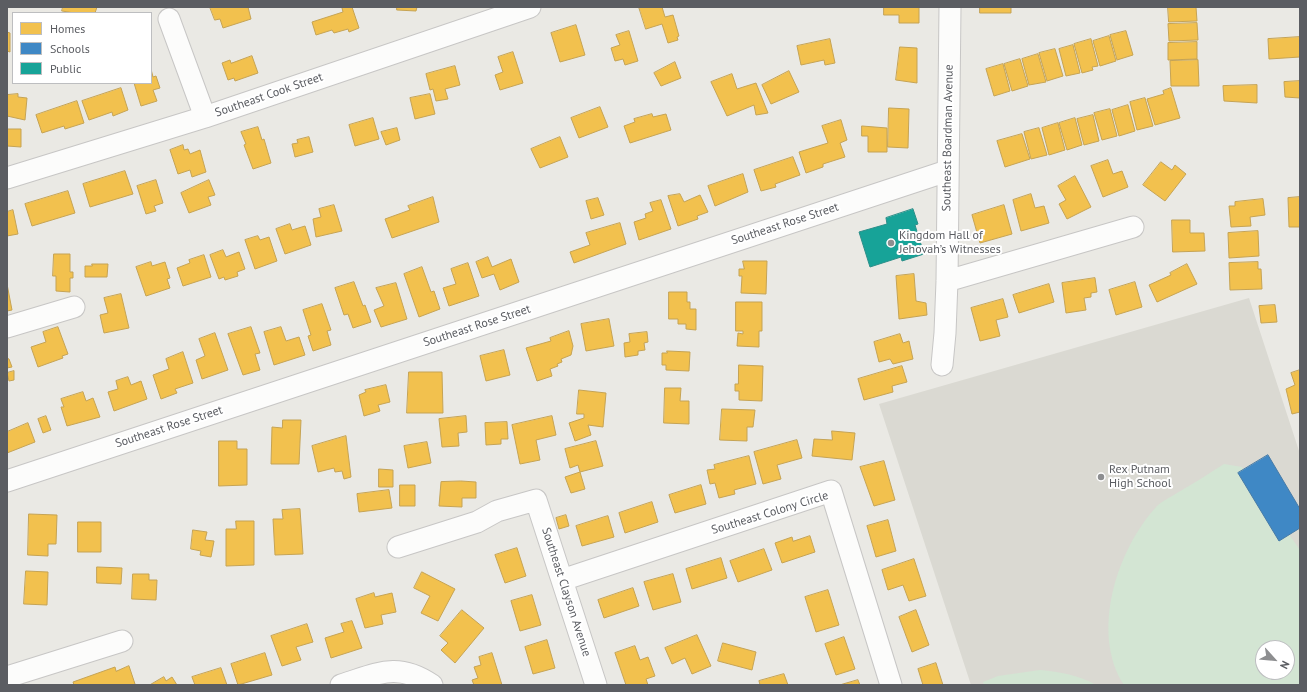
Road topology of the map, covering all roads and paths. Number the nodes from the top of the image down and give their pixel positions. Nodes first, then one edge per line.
1 (530, 7) edge
2 (950, 7) edge
3 (169, 19) dead end
4 (204, 117) junction
5 (947, 171) junction
6 (7, 178) edge
7 (1133, 228) dead end
8 (947, 281) junction
9 (74, 307) dead end
10 (7, 327) edge
11 (942, 364) dead end
12 (7, 481) edge
13 (398, 546) dead end
14 (562, 580) junction
15 (122, 641) dead end
16 (7, 677) edge
17 (341, 685) edge
18 (432, 685) edge
19 (596, 685) edge
20 (891, 685) edge

1 - 4 street, Southeast Cook Street
2 - 5 street, Southeast Boardman Avenue
3 - 4 street
4 - 6 street, Southeast Cook Street
5 - 8 street, Southeast Boardman Avenue
5 - 12 street, Southeast Rose Street
7 - 8 street
8 - 11 street, Southeast Boardman Avenue
9 - 10 street
13 - 14 street, Southeast Clayson Avenue
14 - 19 street, Southeast Clayson Avenue
14 - 20 street, Southeast Colony Circle
15 - 16 street
17 - 18 street

